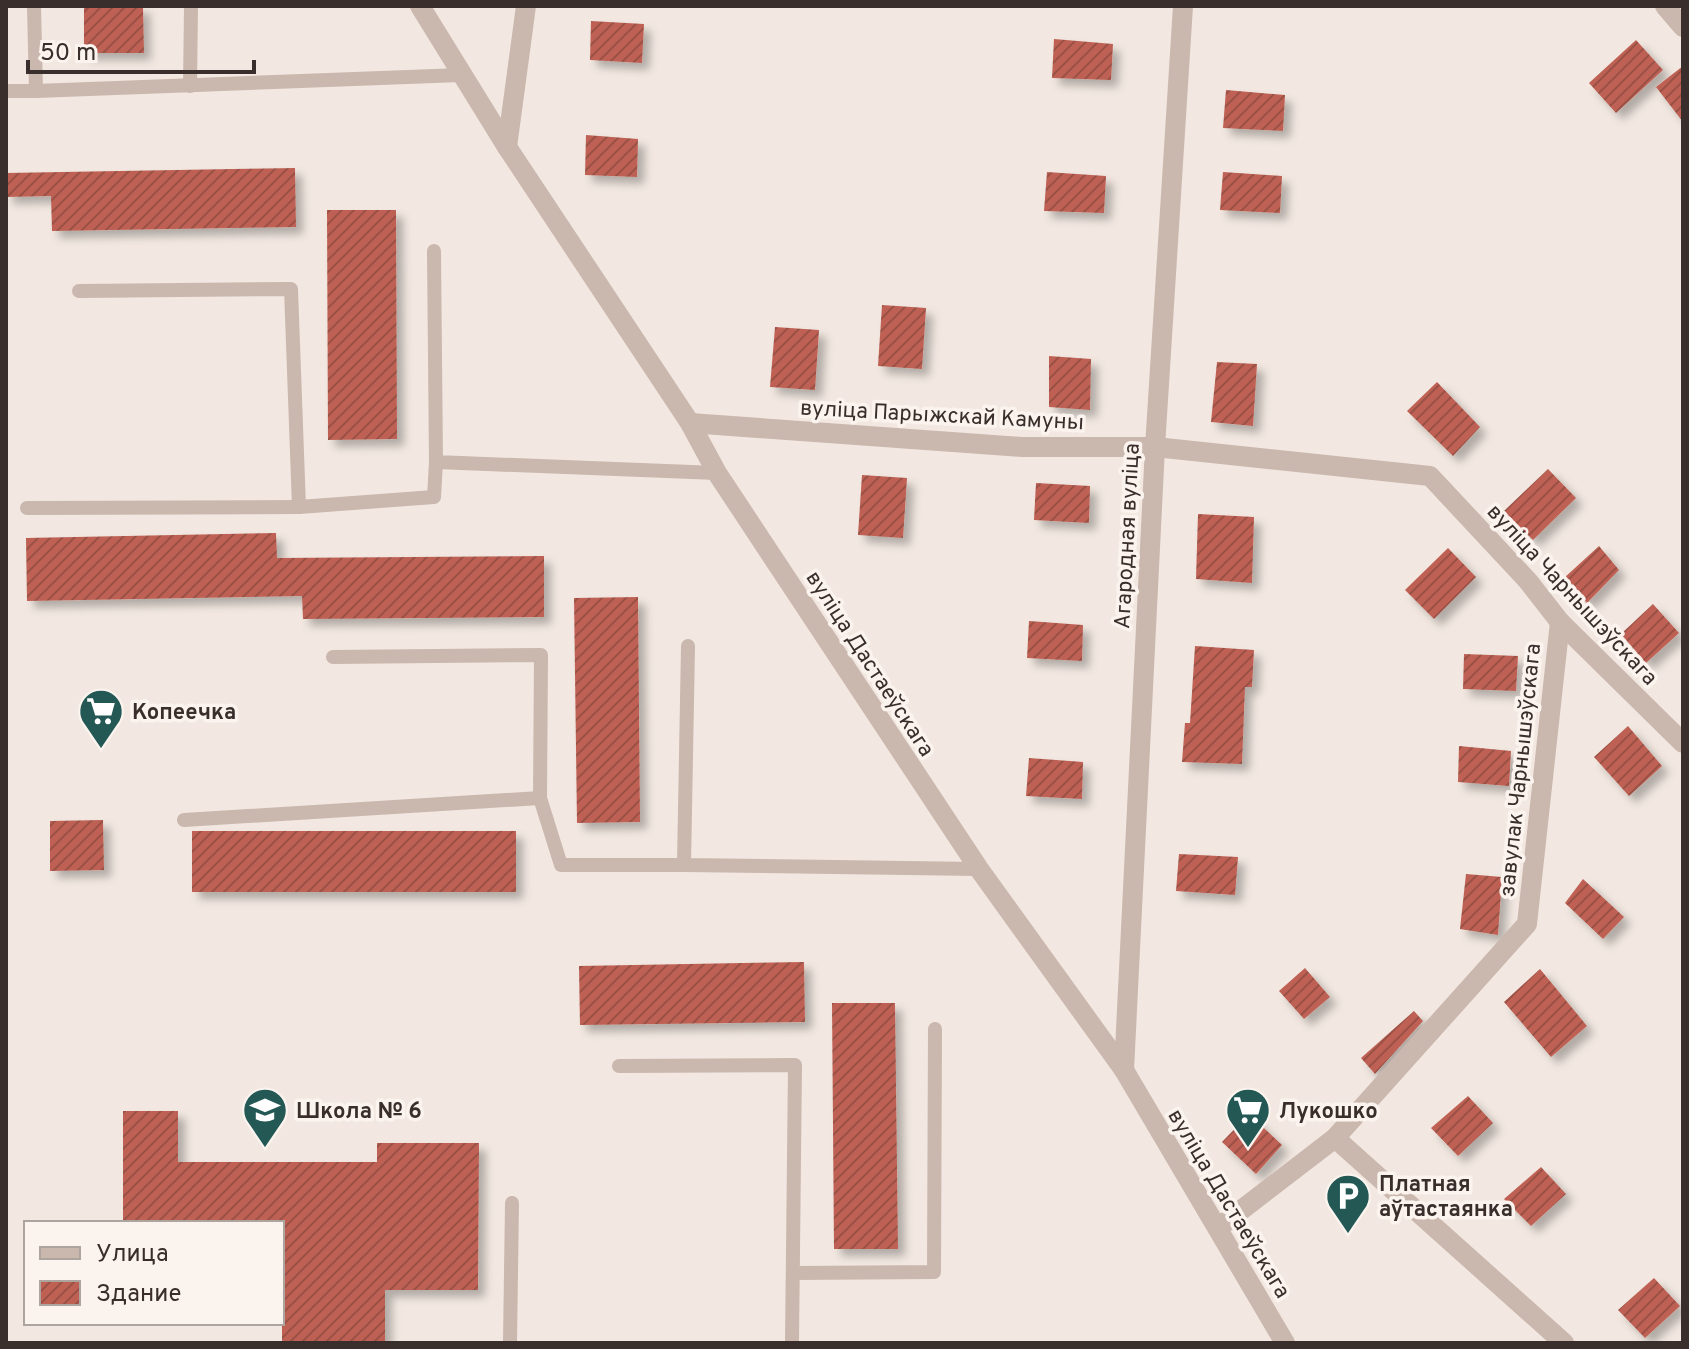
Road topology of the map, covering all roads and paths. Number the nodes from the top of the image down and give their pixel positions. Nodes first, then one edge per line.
1 (34, 6) edge
2 (191, 6) edge
3 (420, 6) edge
4 (526, 6) edge
5 (1183, 6) edge
6 (1665, 6) edge
7 (1683, 27) edge
8 (461, 75) junction
9 (190, 86) junction
10 (6, 91) edge
11 (36, 91) junction
12 (507, 147) junction
13 (434, 251) dead end
14 (79, 291) dead end
15 (690, 423) junction
16 (1155, 447) junction
17 (436, 462) junction
18 (717, 473) junction
19 (1430, 476) joint
20 (299, 507) junction
21 (27, 508) dead end
22 (1560, 622) junction
23 (688, 646) dead end
24 (333, 657) dead end
25 (1683, 743) edge
26 (540, 798) junction
27 (184, 820) dead end
28 (684, 865) junction
29 (979, 869) junction
30 (935, 1029) dead end
31 (619, 1066) dead end
32 (1124, 1070) junction
33 (1335, 1138) junction
34 (512, 1203) dead end
35 (1218, 1228) junction
36 (795, 1273) junction
37 (510, 1343) edge
38 (792, 1343) edge
39 (1285, 1343) edge
40 (1564, 1343) edge

1 - 11 lane
2 - 9 lane
3 - 8 street, вуліца Дастаеўскага
4 - 12 street
5 - 16 street, Агародная вуліца
6 - 7 street
8 - 9 lane
8 - 12 street, вуліца Дастаеўскага
9 - 11 lane
10 - 11 lane
12 - 15 street, вуліца Дастаеўскага
13 - 17 lane
14 - 20 lane
15 - 16 street, вуліца Парыжскай Камуны
15 - 18 street, вуліца Дастаеўскага
16 - 19 street, вуліца Парыжскай Камуны
16 - 32 street, Агародная вуліца
17 - 18 lane
17 - 20 lane
18 - 29 street, вуліца Дастаеўскага
19 - 22 street, вуліца Чарнышэўскага
20 - 21 lane
22 - 25 street, вуліца Чарнышэўскага
22 - 33 street, завулак Чарнышэўскага
23 - 28 lane
24 - 26 lane
26 - 27 lane
26 - 28 lane
28 - 29 lane
29 - 32 street, вуліца Дастаеўскага
30 - 36 lane
31 - 36 lane
32 - 35 street, вуліца Дастаеўскага
33 - 35 street, завулак Чарнышэўскага
33 - 40 street
34 - 37 lane
35 - 39 street, вуліца Дастаеўскага
36 - 38 lane

